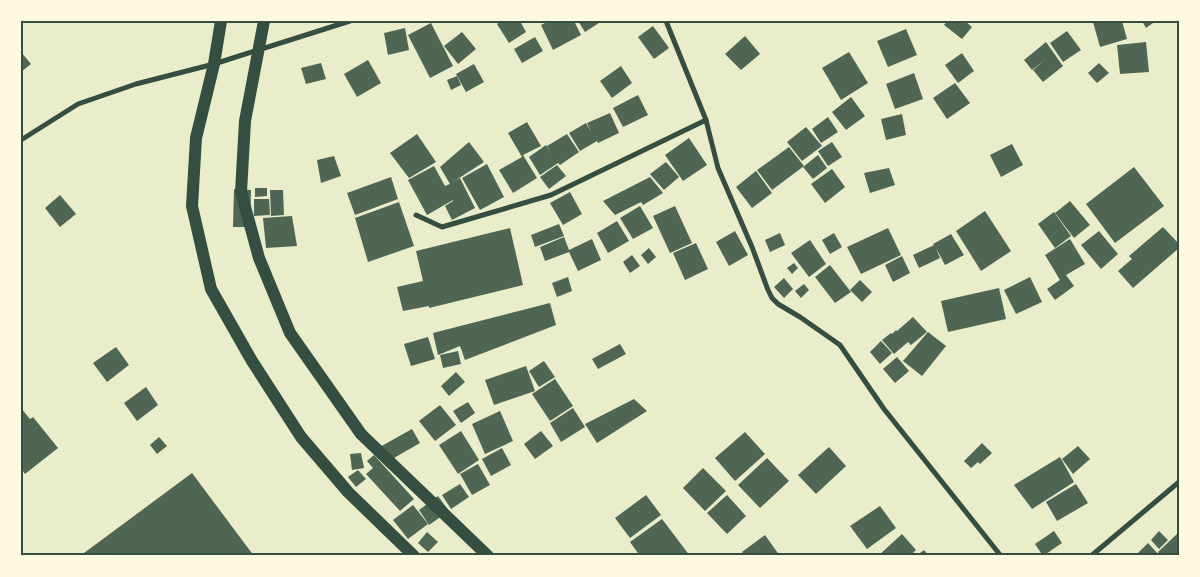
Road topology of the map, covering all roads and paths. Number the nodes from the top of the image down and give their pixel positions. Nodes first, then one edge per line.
1 (221, 21) edge
2 (264, 21) edge
3 (350, 21) edge
4 (666, 21) edge
5 (214, 64) junction
6 (706, 120) junction
7 (21, 140) edge
8 (416, 215) dead end
9 (1179, 482) edge
10 (414, 556) edge
11 (488, 556) edge
12 (1002, 556) edge
13 (1091, 556) edge

1 - 5 main road
2 - 11 main road
3 - 5 street
4 - 6 street
5 - 7 street
5 - 10 main road
6 - 8 street
6 - 12 street
9 - 13 street

